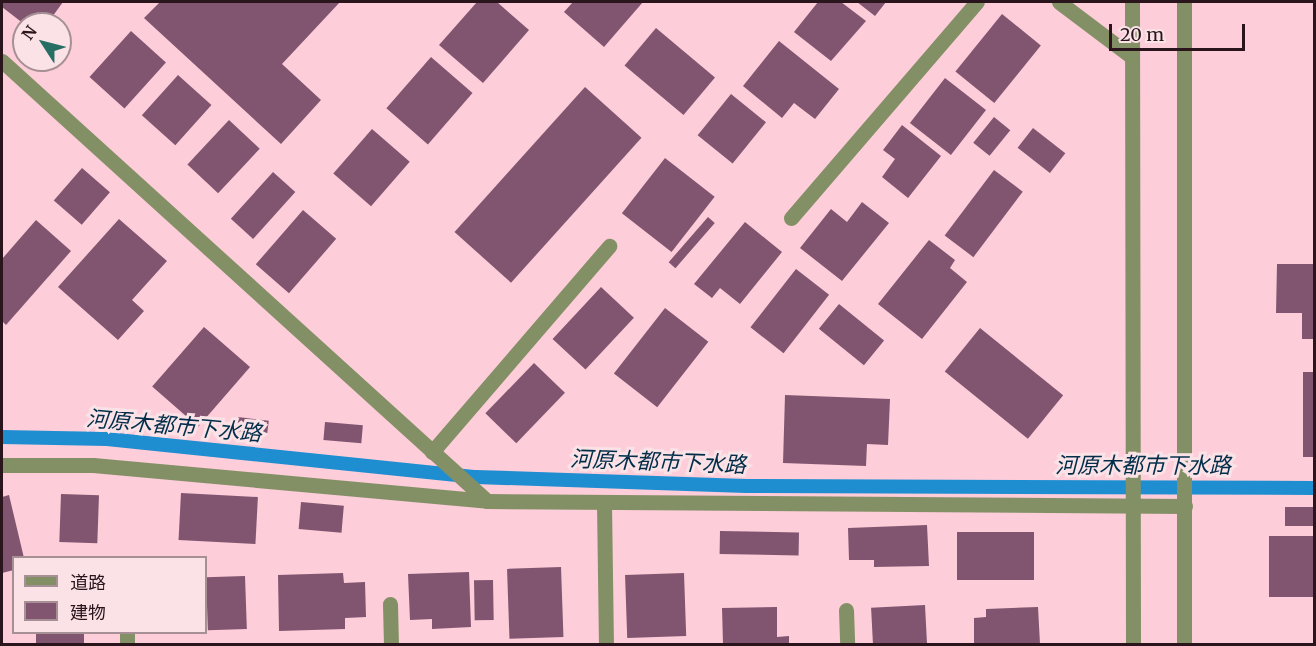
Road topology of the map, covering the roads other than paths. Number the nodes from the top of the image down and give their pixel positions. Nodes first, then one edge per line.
1 (977, 2) edge
2 (1059, 2) edge
3 (1132, 2) edge
4 (1184, 2) edge
5 (1132, 57) junction
6 (2, 61) edge
7 (791, 218) dead end
8 (609, 246) dead end
9 (432, 452) junction
10 (2, 465) edge
11 (486, 501) junction
12 (604, 503) junction
13 (1185, 506) junction
14 (1134, 508) junction
15 (390, 604) dead end
16 (846, 610) dead end
17 (391, 645) edge
18 (606, 645) edge
19 (847, 645) edge
20 (1133, 645) edge
21 (1184, 645) edge

1 - 7 street
2 - 5 street
3 - 5 street
4 - 13 street
5 - 14 street
6 - 9 street
8 - 9 street
9 - 11 street
10 - 11 street
11 - 12 street
12 - 14 street
12 - 18 street
13 - 14 street
13 - 21 street
14 - 20 street
15 - 17 street
16 - 19 street

